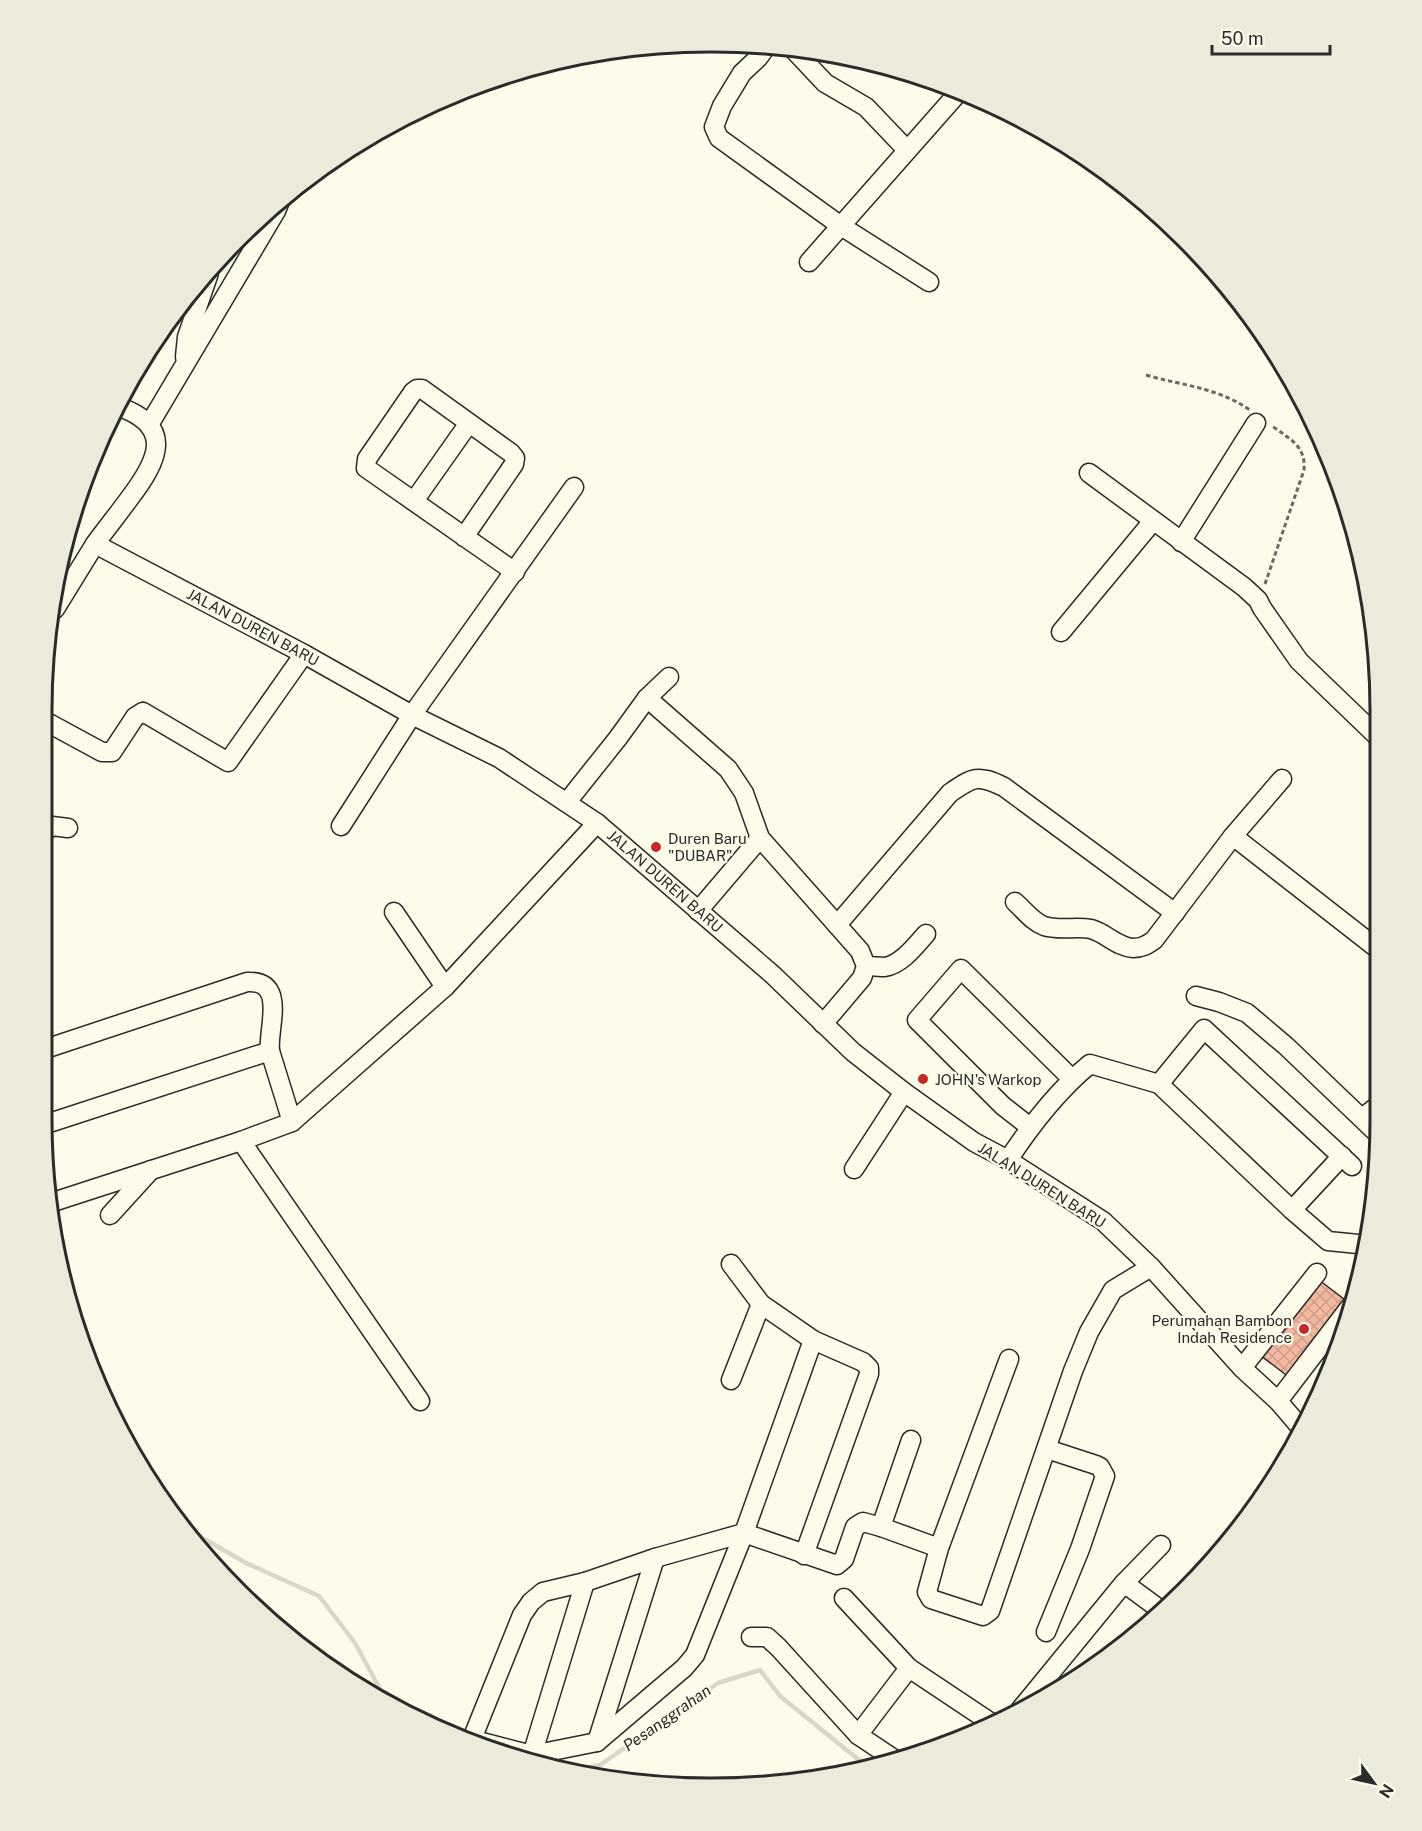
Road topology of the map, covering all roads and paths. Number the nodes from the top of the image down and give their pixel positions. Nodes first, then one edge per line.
1 (759, 54) edge
2 (802, 59) edge
3 (953, 99) edge
4 (907, 150) junction
5 (268, 224) edge
6 (841, 226) junction
7 (809, 262) dead end
8 (213, 280) edge
9 (929, 282) dead end
10 (227, 290) junction
11 (201, 296) edge
12 (183, 367) junction
13 (1146, 375) dead end
14 (126, 409) edge
15 (1260, 420) junction
16 (469, 423) junction
17 (149, 424) junction
18 (1089, 473) dead end
19 (574, 487) dead end
20 (414, 501) junction
21 (1153, 521) junction
22 (464, 537) junction
23 (1181, 542) junction
24 (95, 544) junction
25 (515, 572) junction
26 (62, 598) edge
27 (1258, 600) junction
28 (1061, 632) dead end
29 (304, 654) junction
30 (669, 677) dead end
31 (647, 698) junction
32 (412, 715) junction
33 (52, 725) edge
34 (1370, 729) edge
35 (1282, 779) dead end
36 (567, 802) junction
37 (597, 823) junction
38 (52, 826) edge
39 (341, 826) dead end
40 (68, 828) dead end
41 (1233, 836) junction
42 (760, 838) junction
43 (1015, 902) dead end
44 (699, 911) junction
45 (394, 912) dead end
46 (1175, 913) junction
47 (837, 925) junction
48 (926, 934) dead end
49 (1370, 943) edge
50 (866, 966) junction
51 (445, 987) junction
52 (1196, 996) dead end
53 (824, 1024) junction
54 (52, 1047) edge
55 (270, 1051) junction
56 (1072, 1079) junction
57 (1159, 1084) junction
58 (904, 1092) junction
59 (1370, 1112) edge
60 (1362, 1118) junction
61 (52, 1122) edge
62 (292, 1122) junction
63 (1370, 1126) edge
64 (1030, 1127) junction
65 (241, 1141) junction
66 (1008, 1160) junction
67 (152, 1168) junction
68 (854, 1169) dead end
69 (57, 1200) edge
70 (1292, 1210) junction
71 (110, 1215) dead end
72 (1358, 1244) edge
73 (731, 1264) dead end
74 (1151, 1267) junction
75 (1317, 1273) dead end
76 (761, 1304) junction
77 (1337, 1323) edge
78 (813, 1340) junction
79 (1009, 1359) dead end
80 (1242, 1368) junction
81 (731, 1380) dead end
82 (420, 1401) dead end
83 (1278, 1401) junction
84 (1296, 1422) edge
85 (911, 1440) dead end
86 (1047, 1449) junction
87 (881, 1527) junction
88 (744, 1533) junction
89 (1161, 1545) dead end
90 (939, 1548) junction
91 (804, 1555) junction
92 (655, 1558) junction
93 (585, 1582) junction
94 (1124, 1583) junction
95 (844, 1598) dead end
96 (1155, 1606) edge
97 (1046, 1632) dead end
98 (752, 1637) dead end
99 (909, 1668) junction
100 (1033, 1694) edge
101 (985, 1719) edge
102 (475, 1734) edge
103 (858, 1735) junction
104 (597, 1742) junction
105 (532, 1754) edge
106 (535, 1754) edge
107 (887, 1754) edge

1 - 6 street
2 - 4 street
3 - 4 street
4 - 6 street
5 - 10 street
6 - 7 street
6 - 9 street
8 - 10 street
10 - 12 street
11 - 12 street
12 - 17 street
13 - 15 path
14 - 17 street
15 - 23 street
15 - 27 path
16 - 20 street
16 - 20 street
16 - 22 street
17 - 24 street
18 - 21 street
19 - 25 street
20 - 22 street
21 - 23 street
21 - 28 street
22 - 25 street
23 - 27 street
24 - 26 street
24 - 29 street, JALAN DUREN BARU
25 - 32 street
27 - 34 street
29 - 32 street, JALAN DUREN BARU
29 - 33 street
30 - 31 street
31 - 36 street
31 - 42 street
32 - 36 street, JALAN DUREN BARU
32 - 39 street
35 - 41 street
36 - 37 street, JALAN DUREN BARU
37 - 44 street, JALAN DUREN BARU
37 - 51 street
38 - 40 street
41 - 46 street
41 - 49 street
42 - 44 street
42 - 47 street
43 - 46 street
44 - 53 street, JALAN DUREN BARU
45 - 51 street
46 - 47 street
47 - 50 street
48 - 50 street
50 - 53 street
51 - 62 street
52 - 60 street
53 - 58 street, JALAN DUREN BARU
54 - 55 street
55 - 61 street
55 - 62 street
56 - 57 street
56 - 64 street
56 - 64 street
57 - 70 street
57 - 70 street
58 - 66 street, JALAN DUREN BARU
58 - 68 street
59 - 60 street
60 - 63 street
62 - 65 street
64 - 66 street
65 - 67 street
65 - 82 street
66 - 74 street, JALAN DUREN BARU
67 - 69 street
67 - 71 street
70 - 72 street
73 - 76 street
74 - 80 street, JALAN DUREN BARU
74 - 86 street
75 - 80 street
76 - 78 street
76 - 81 street
77 - 83 street
78 - 88 street
78 - 91 street
79 - 90 street
80 - 83 street, JALAN DUREN BARU
83 - 84 street, JALAN DUREN BARU
85 - 87 street
86 - 90 street
86 - 97 street
87 - 90 street
87 - 91 street
88 - 91 street
88 - 92 street
88 - 104 street
89 - 94 street
92 - 93 street
92 - 104 street
93 - 102 street
93 - 105 street
94 - 96 street
94 - 100 street
95 - 99 street
98 - 103 street
99 - 101 street
99 - 103 street
103 - 107 street
104 - 106 street

